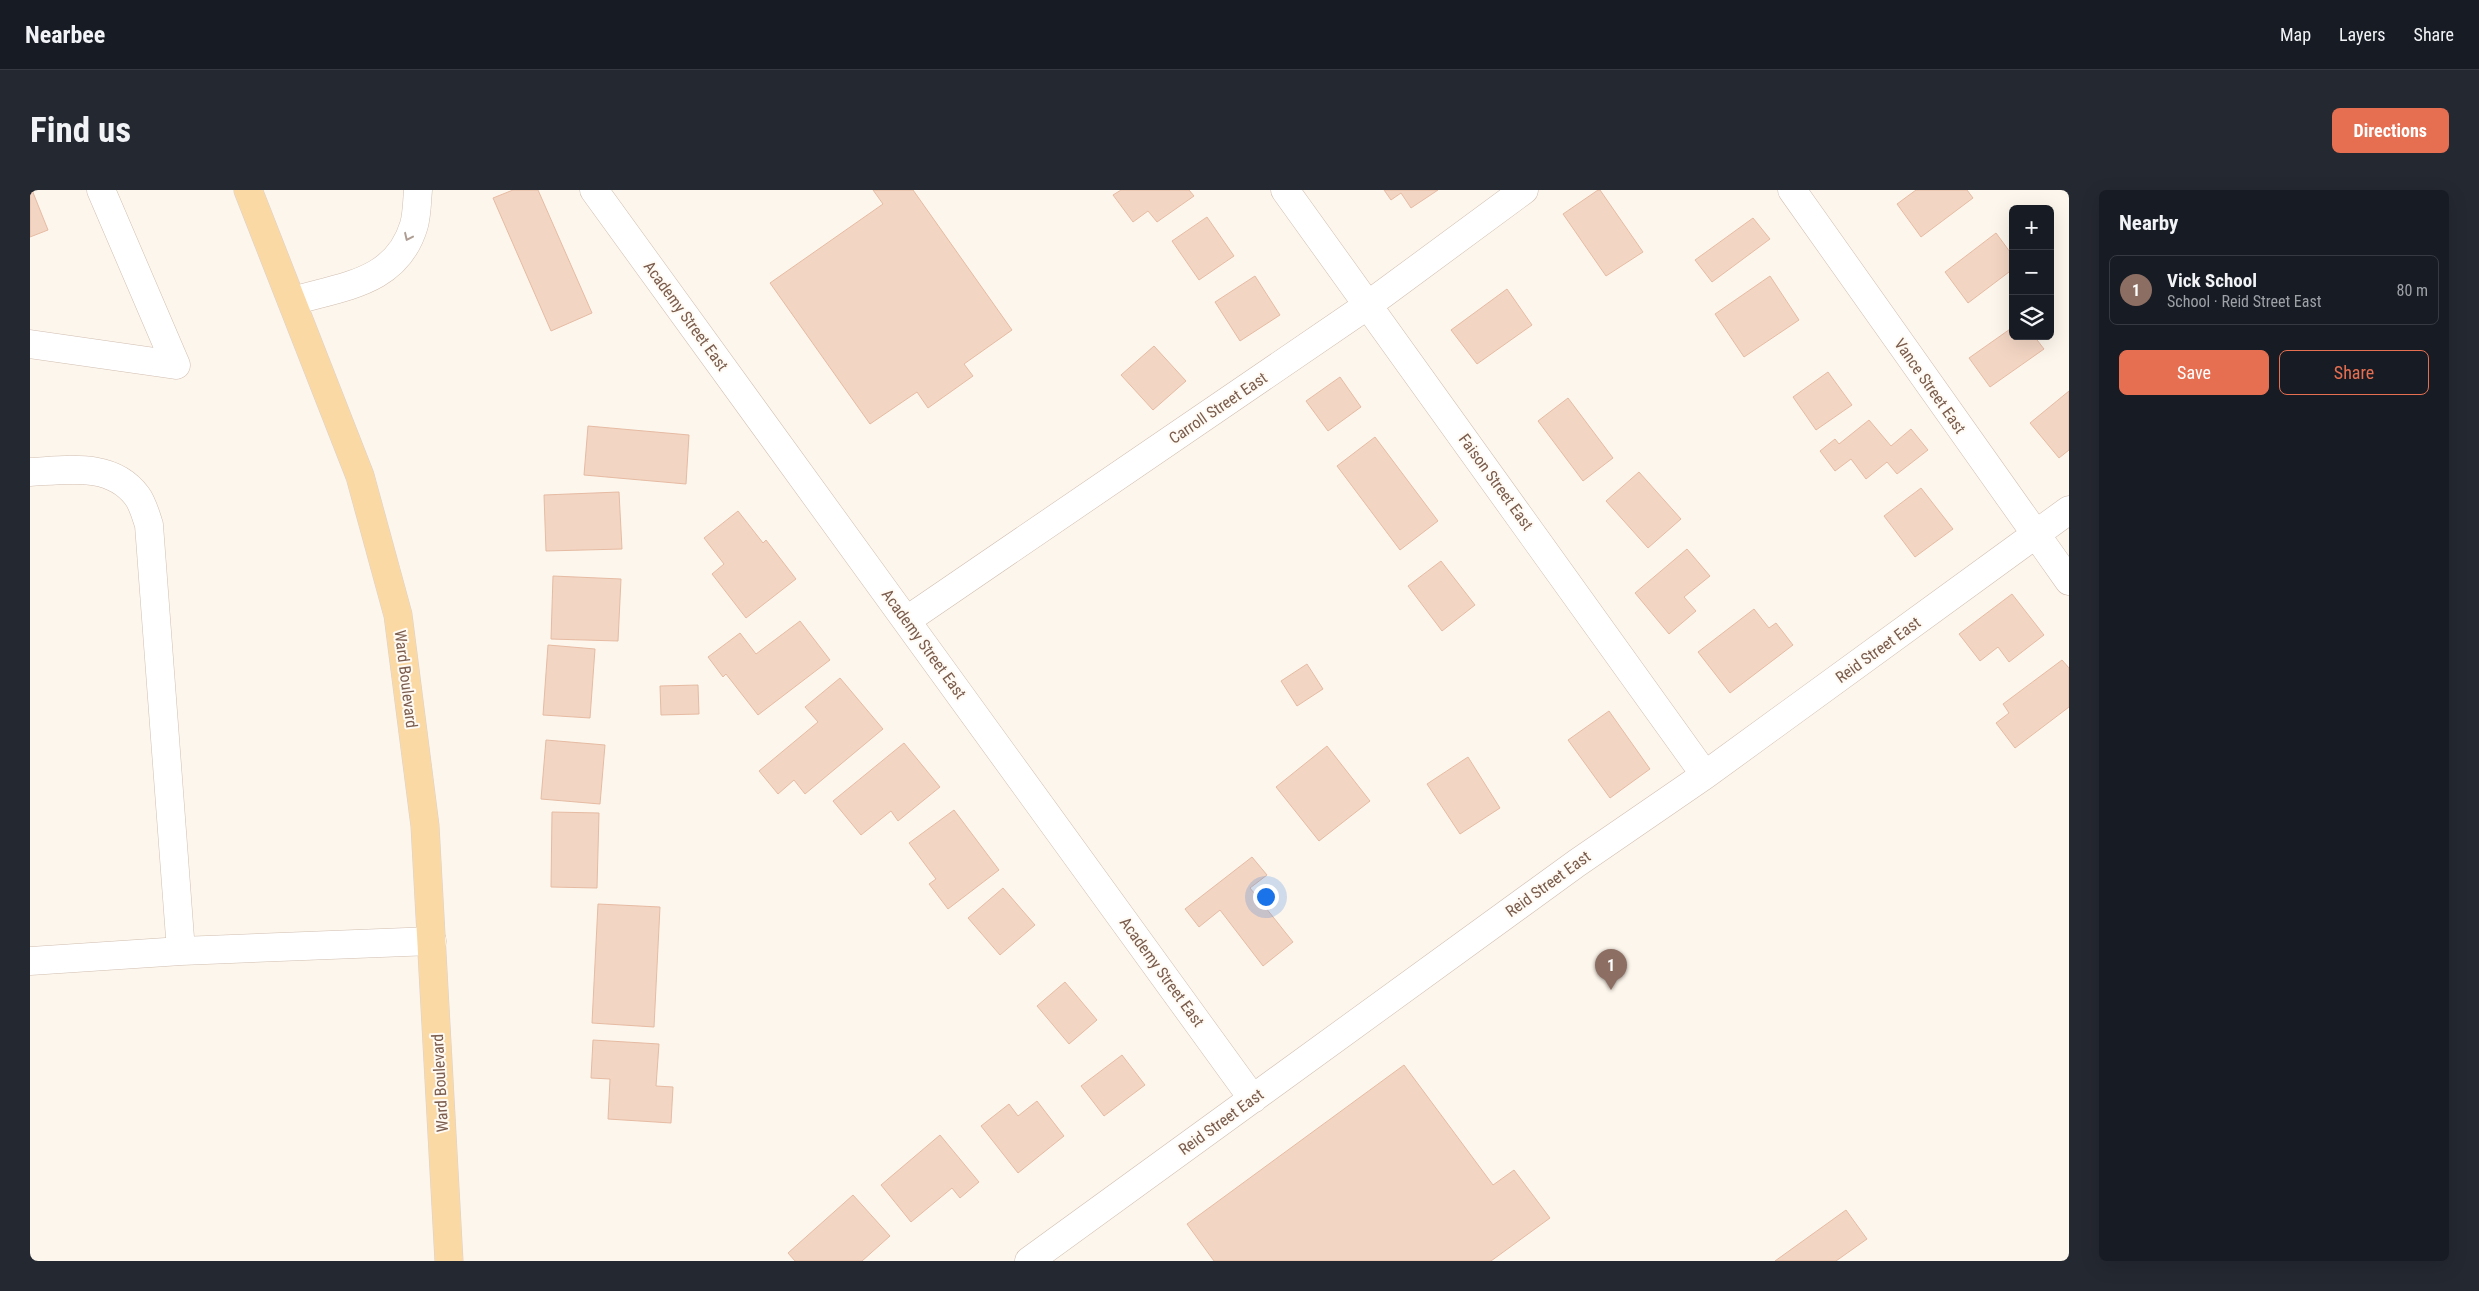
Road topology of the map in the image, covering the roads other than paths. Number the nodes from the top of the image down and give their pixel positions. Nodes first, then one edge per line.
1 (101, 190) edge
2 (248, 190) edge
3 (418, 190) edge
4 (594, 190) edge
5 (1285, 190) edge
6 (1524, 190) edge
7 (1792, 190) edge
8 (293, 301) junction
9 (1368, 305) junction
10 (30, 344) edge
11 (30, 472) edge
12 (2069, 510) edge
13 (2036, 536) junction
14 (2069, 581) edge
15 (907, 620) junction
16 (1706, 775) junction
17 (432, 941) junction
18 (181, 951) junction
19 (30, 961) edge
20 (1253, 1098) junction
21 (449, 1261) edge
22 (1030, 1261) edge

1 - 10 street
2 - 8 main road, Ward Boulevard
3 -> 8 street
4 - 15 street, Academy Street East
5 - 9 street, Faison Street East
6 - 9 street, Carroll Street East
7 - 13 street, Vance Street East
8 - 17 main road, Ward Boulevard
9 - 15 street, Carroll Street East
9 - 16 street, Faison Street East
11 - 18 street
12 - 13 street, Reid Street East
13 - 14 street, Vance Street East
13 - 16 street, Reid Street East
15 - 20 street, Academy Street East
16 - 20 street, Reid Street East
17 - 18 street
17 - 21 main road, Ward Boulevard
18 - 19 street
20 - 22 street, Reid Street East

